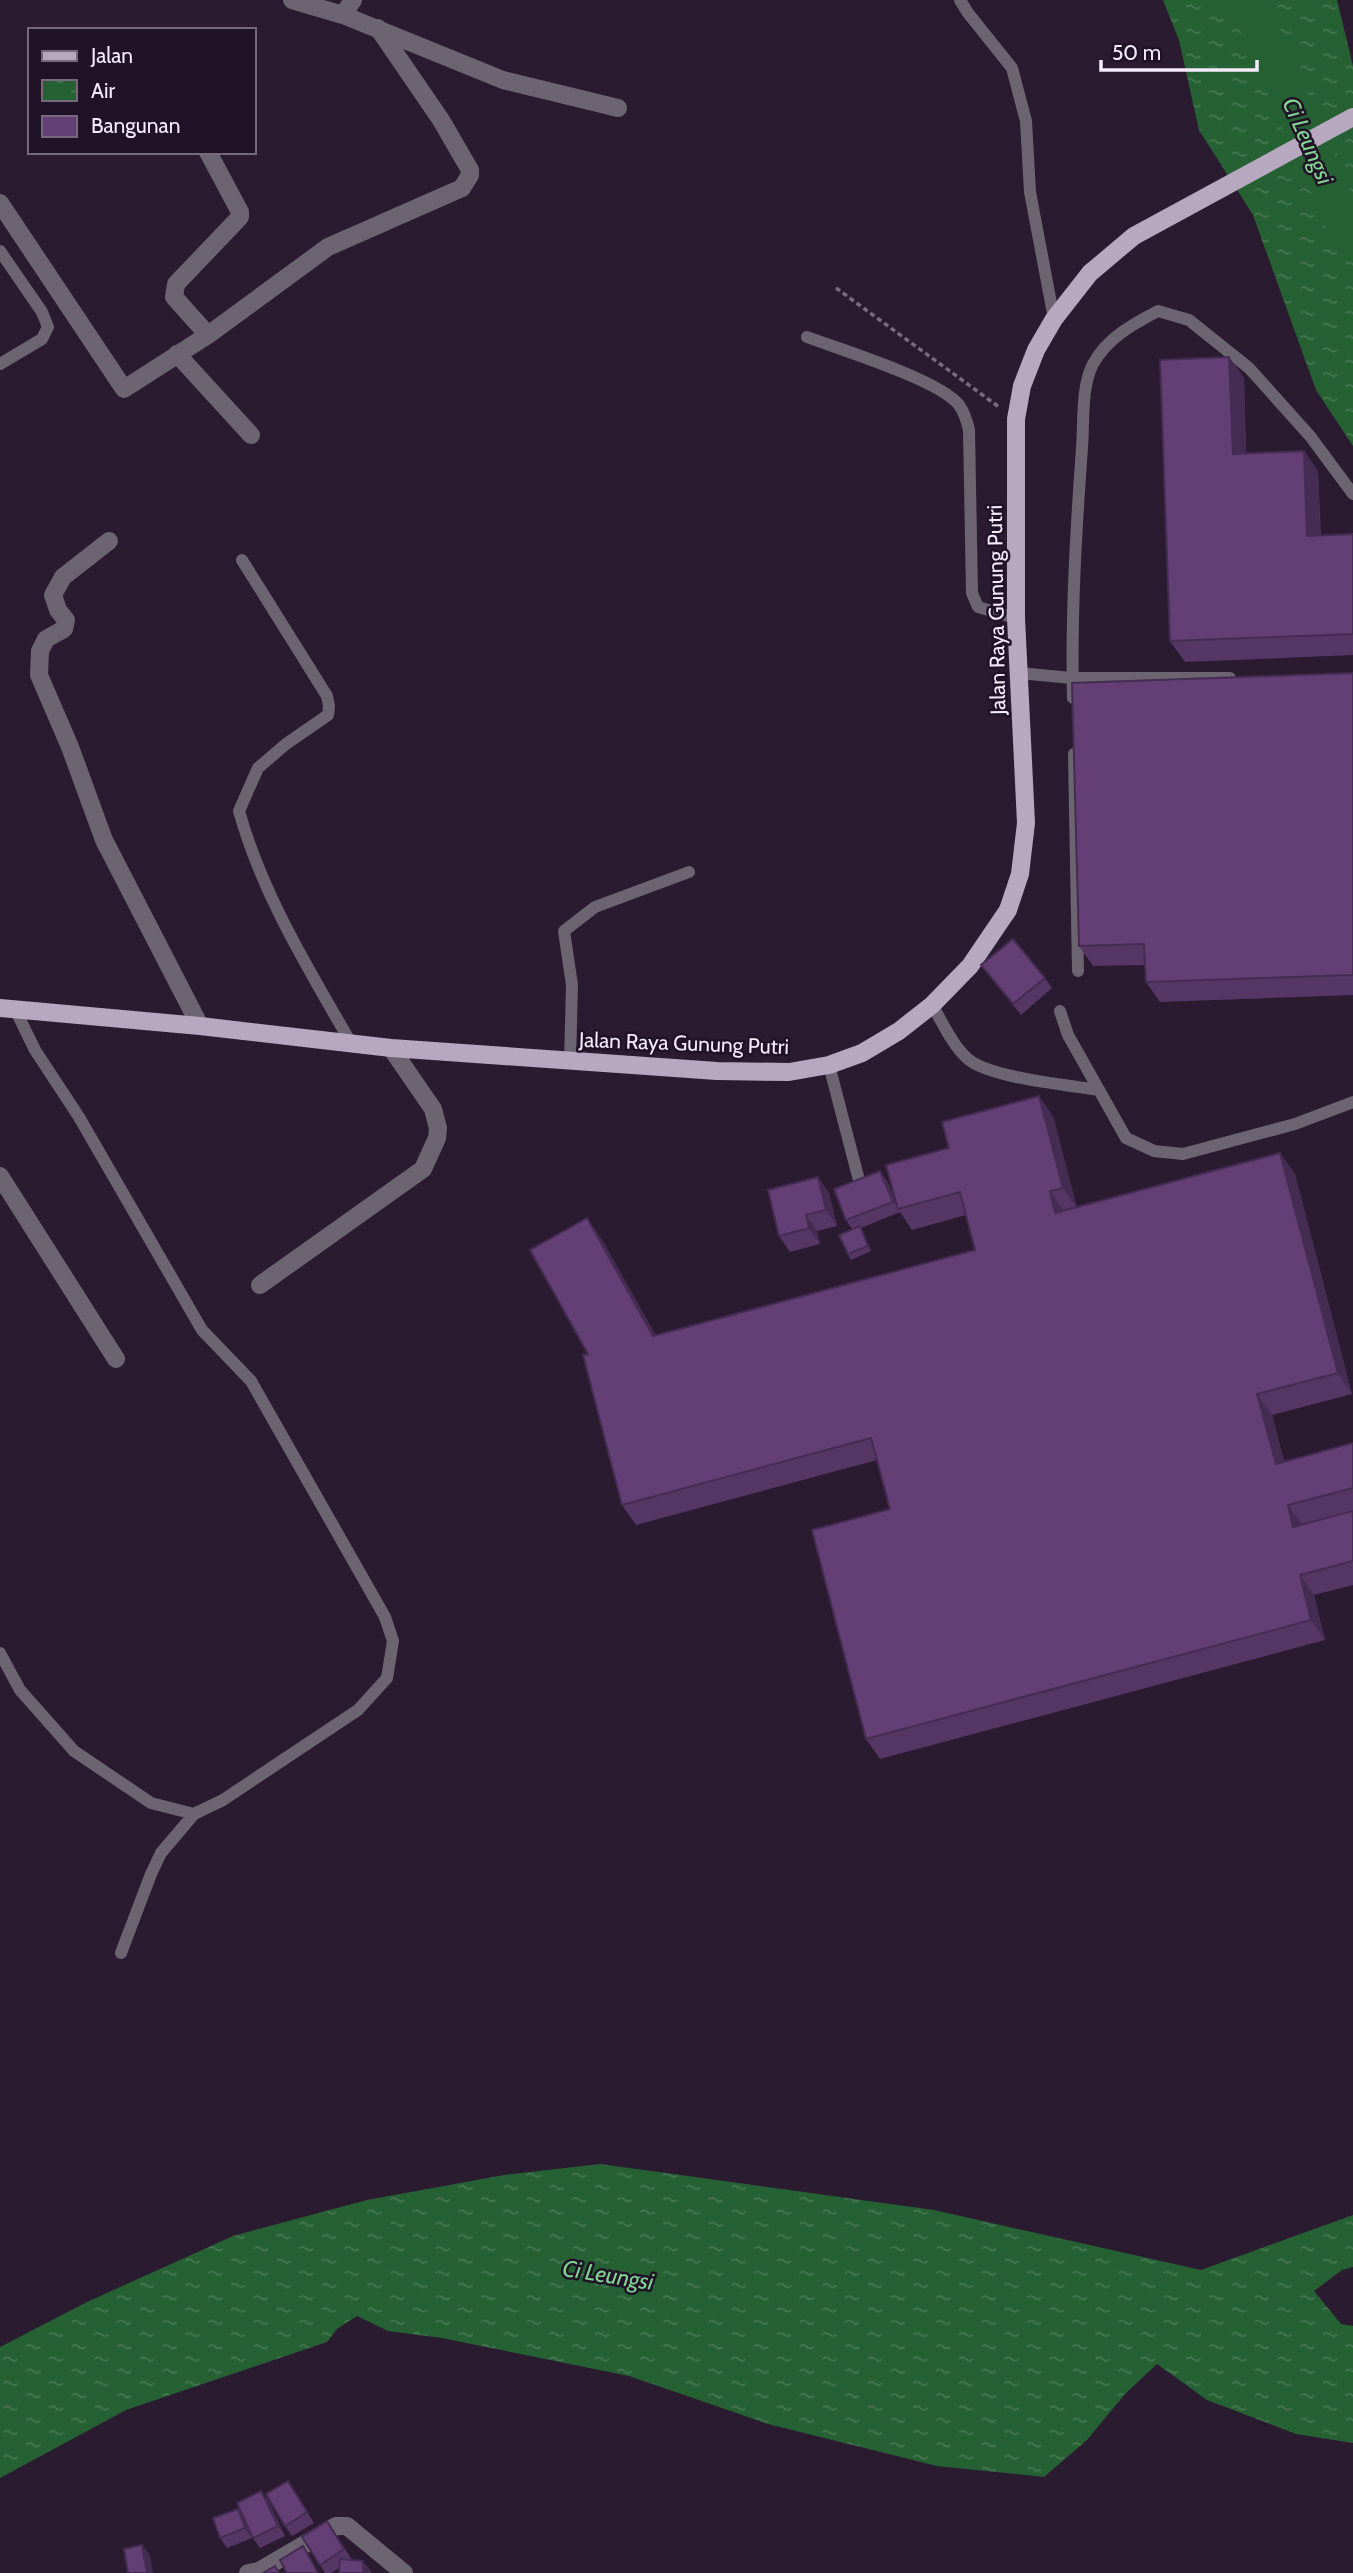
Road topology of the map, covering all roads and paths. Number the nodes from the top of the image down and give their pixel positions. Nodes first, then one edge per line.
1 (292, 0) edge
2 (960, 0) edge
3 (348, 7) edge
4 (378, 29) junction
5 (618, 108) dead end
6 (1353, 117) edge
7 (209, 154) edge
8 (0, 204) edge
9 (0, 251) edge
10 (836, 288) dead end
11 (1054, 319) junction
12 (208, 335) junction
13 (807, 337) dead end
14 (177, 354) junction
15 (0, 364) edge
16 (1016, 419) junction
17 (251, 435) dead end
18 (1353, 494) edge
19 (109, 541) dead end
20 (242, 560) dead end
21 (1016, 618) junction
22 (1019, 673) junction
23 (1072, 678) junction
24 (1246, 678) edge
25 (1073, 706) edge
26 (1073, 734) edge
27 (690, 872) dead end
28 (1078, 971) dead end
29 (932, 1006) junction
30 (8, 1008) edge
31 (1060, 1011) dead end
32 (200, 1026) junction
33 (351, 1043) junction
34 (391, 1048) junction
35 (570, 1061) junction
36 (829, 1065) junction
37 (1099, 1090) junction
38 (1353, 1102) edge
39 (0, 1176) edge
40 (860, 1188) edge
41 (260, 1285) dead end
42 (116, 1359) dead end
43 (0, 1653) edge
44 (194, 1814) junction
45 (121, 1953) dead end
46 (248, 2573) edge
47 (404, 2573) edge

1 - 3 street
2 - 11 lane
3 - 4 street
4 - 5 street
4 - 12 street
6 - 11 main road, Jalan Raya Gunung Putri
7 - 12 street
8 - 14 street
9 - 15 lane
10 - 16 path
11 - 16 main road, Jalan Raya Gunung Putri
12 - 14 street
13 - 21 lane
14 - 17 street
16 - 21 main road, Jalan Raya Gunung Putri
18 - 23 lane
19 - 32 street
20 - 33 lane
21 - 22 main road, Jalan Raya Gunung Putri
22 - 23 lane
22 - 29 main road, Jalan Raya Gunung Putri
23 - 24 lane
23 - 25 lane
26 - 28 lane
27 - 35 lane
29 - 36 main road, Jalan Raya Gunung Putri
29 - 37 lane
30 - 32 main road, Jalan Raya Gunung Putri
30 - 44 lane
31 - 37 lane
32 - 33 main road, Jalan Raya Gunung Putri
33 - 34 main road, Jalan Raya Gunung Putri
34 - 35 main road, Jalan Raya Gunung Putri
34 - 41 street
35 - 36 main road, Jalan Raya Gunung Putri
36 - 40 lane
37 - 38 lane
39 - 42 street
43 - 44 lane
44 - 45 lane
46 - 47 street

